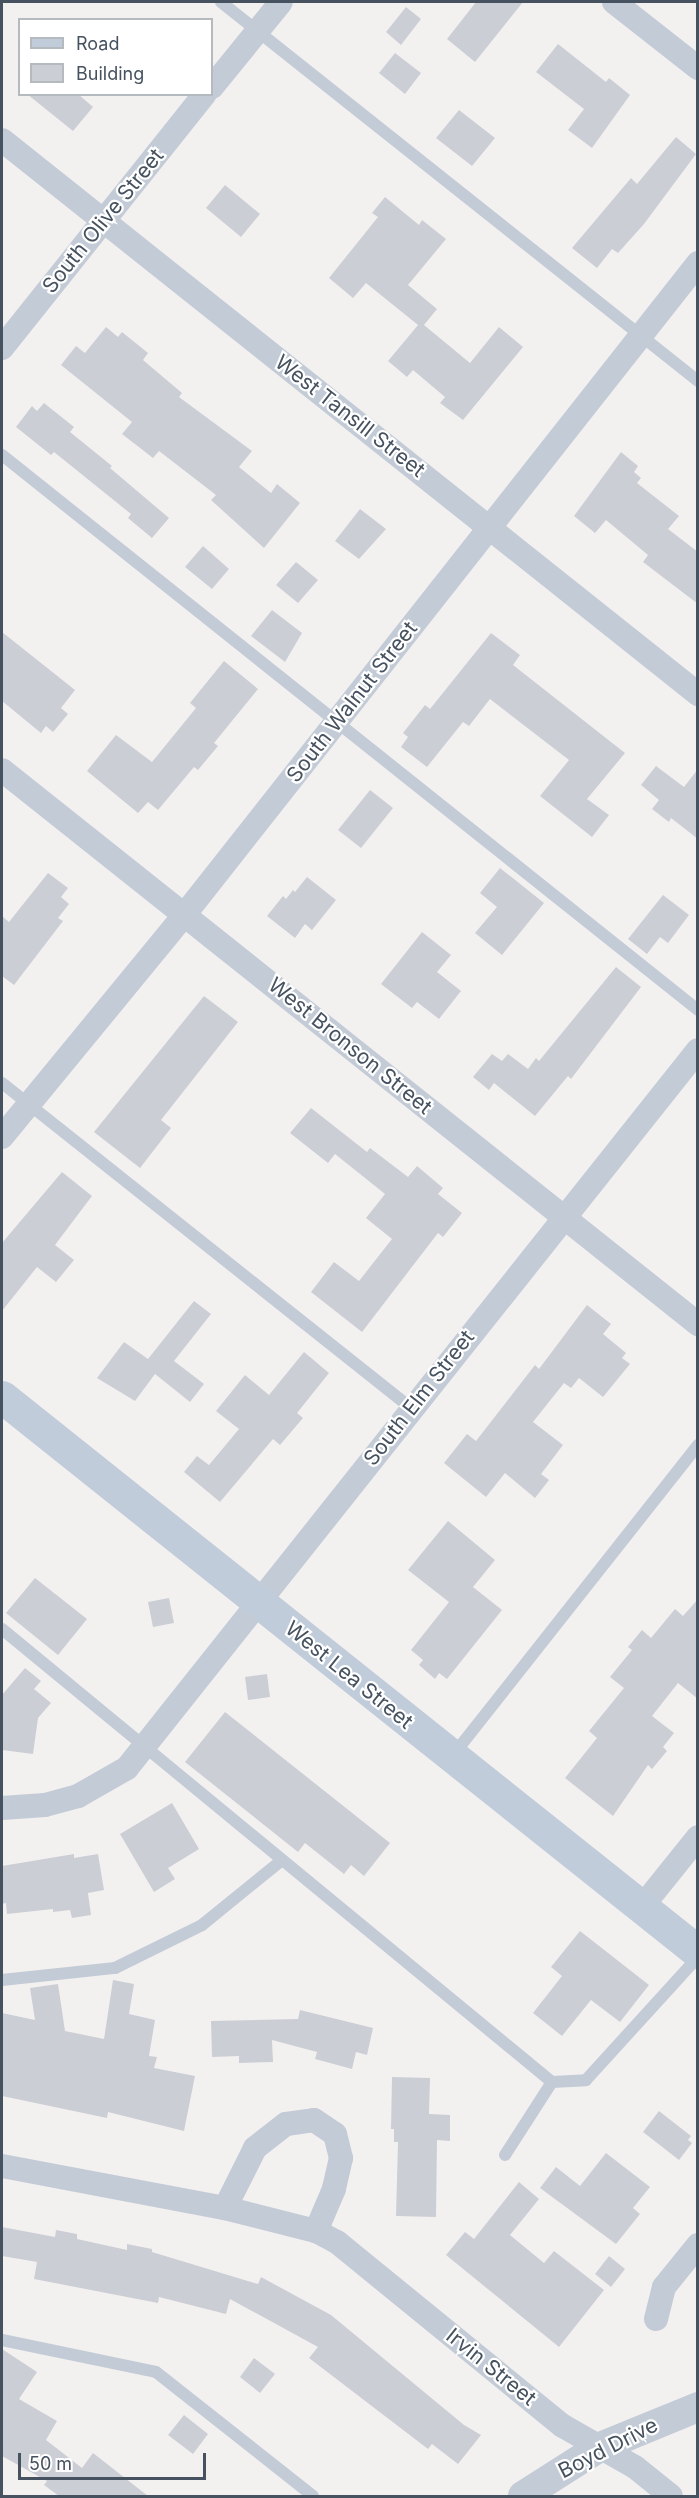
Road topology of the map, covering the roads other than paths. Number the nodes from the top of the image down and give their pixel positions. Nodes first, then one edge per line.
1 (221, 2) edge
2 (280, 2) edge
3 (614, 2) edge
4 (257, 31) junction
5 (698, 68) edge
6 (213, 86) edge
7 (203, 96) edge
8 (2, 140) edge
9 (102, 220) junction
10 (698, 262) edge
11 (640, 335) junction
12 (2, 348) edge
13 (698, 381) edge
14 (2, 455) edge
15 (488, 526) junction
16 (698, 693) edge
17 (336, 722) junction
18 (2, 770) edge
19 (185, 914) junction
20 (698, 1010) edge
21 (698, 1050) edge
22 (2, 1083) edge
23 (28, 1105) junction
24 (2, 1137) edge
25 (563, 1218) junction
26 (698, 1324) edge
27 (2, 1396) edge
28 (411, 1408) junction
29 (698, 1445) edge
30 (259, 1602) junction
31 (2, 1629) edge
32 (141, 1748) junction
33 (451, 1758) junction
34 (2, 1808) edge
35 (698, 1837) edge
36 (282, 1860) junction
37 (641, 1908) junction
38 (698, 1952) edge
39 (698, 1957) edge
40 (2, 1980) edge
41 (552, 2082) junction
42 (505, 2155) dead end
43 (2, 2166) edge
44 (225, 2208) junction
45 (316, 2231) junction
46 (698, 2245) edge
47 (656, 2319) dead end
48 (2, 2340) edge
49 (698, 2407) edge
50 (598, 2448) junction
51 (313, 2496) edge
52 (523, 2496) edge
53 (671, 2496) edge

1 - 4 lane
2 - 4 street
3 - 5 street
4 - 6 street
4 - 11 lane
7 - 9 street, South Olive Street
8 - 9 street, West Tansill Street
9 - 12 street, South Olive Street
9 - 15 street, West Tansill Street
10 - 11 street, South Walnut Street
11 - 13 lane
11 - 15 street, South Walnut Street
14 - 17 lane
15 - 16 street, West Tansill Street
15 - 17 street, South Walnut Street
17 - 19 street, South Walnut Street
17 - 20 lane
18 - 19 street, West Bronson Street
19 - 23 street, South Walnut Street
19 - 25 street, West Bronson Street
21 - 25 street, South Elm Street
22 - 23 lane
23 - 24 street, South Walnut Street
23 - 28 lane
25 - 26 street, West Bronson Street
25 - 28 street, South Elm Street
27 - 30 main road, West Lea Street
28 - 30 street, South Elm Street
29 - 33 lane
30 - 32 street, South Elm Street
30 - 33 main road, West Lea Street
31 - 32 lane
32 - 34 street, South Elm Street
32 - 36 lane
33 - 37 main road, West Lea Street
35 - 37 street
36 - 40 lane
36 - 41 lane
37 - 38 main road, West Lea Street
39 - 41 lane
41 - 42 lane
43 - 44 street, Irvin Street
44 - 45 street, Irvin Street
44 - 45 street
45 - 50 street, Irvin Street
46 - 47 street
48 - 51 lane
49 - 50 street, Boyd Drive
50 - 52 street, Boyd Drive
50 - 53 street, Irvin Street

